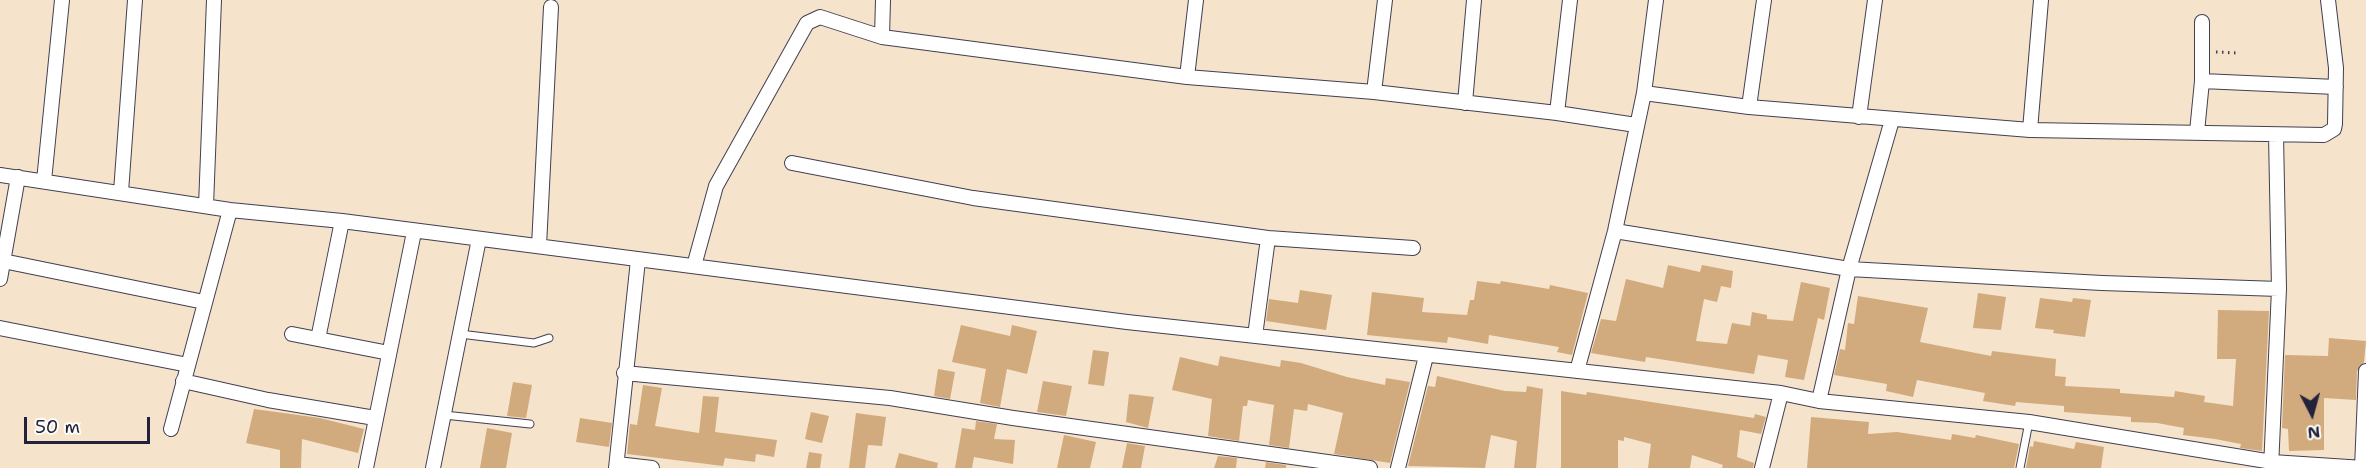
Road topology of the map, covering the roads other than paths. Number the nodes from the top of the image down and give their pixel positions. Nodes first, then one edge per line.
1 (62, 0) edge
2 (135, 0) edge
3 (214, 0) edge
4 (883, 0) edge
5 (1196, 0) edge
6 (1385, 0) edge
7 (1474, 0) edge
8 (1570, 0) edge
9 (1656, 0) edge
10 (1764, 0) edge
11 (1875, 0) edge
12 (2040, 0) edge
13 (2328, 0) edge
14 (551, 7) dead end
15 (2202, 22) dead end
16 (882, 37) junction
17 (1187, 77) junction
18 (2202, 81) junction
19 (2336, 87) junction
20 (1374, 92) junction
21 (1644, 93) junction
22 (1465, 103) junction
23 (1749, 107) junction
24 (1557, 112) junction
25 (1859, 117) junction
26 (1892, 120) junction
27 (1636, 125) junction
28 (2030, 130) junction
29 (2197, 132) junction
30 (2276, 135) junction
31 (792, 163) dead end
32 (0, 175) edge
33 (18, 177) junction
34 (44, 181) junction
35 (121, 192) junction
36 (206, 206) junction
37 (230, 210) junction
38 (342, 221) junction
39 (1615, 231) junction
40 (414, 232) junction
41 (1268, 238) junction
42 (479, 239) junction
43 (539, 246) junction
44 (1413, 248) dead end
45 (638, 260) junction
46 (3, 261) junction
47 (694, 266) junction
48 (1849, 269) junction
49 (0, 279) edge
50 (2279, 289) junction
51 (204, 302) junction
52 (0, 328) edge
53 (292, 334) dead end
54 (460, 334) junction
55 (1255, 336) junction
56 (549, 338) dead end
57 (318, 339) junction
58 (389, 352) junction
59 (1426, 356) junction
60 (188, 366) junction
61 (1577, 371) junction
62 (2366, 371) edge
63 (624, 373) junction
64 (183, 381) junction
65 (1781, 393) junction
66 (1819, 400) junction
67 (444, 415) junction
68 (375, 418) junction
69 (2029, 423) junction
70 (530, 424) dead end
71 (171, 429) dead end
72 (2272, 465) edge
73 (617, 466) edge
74 (366, 468) edge
75 (433, 468) edge
76 (652, 468) edge
77 (1370, 468) edge
78 (1398, 468) edge
79 (1762, 468) edge
80 (2020, 468) edge
81 (2363, 468) edge

1 - 34 street
2 - 35 street
3 - 36 street
4 - 16 street
5 - 17 street
6 - 20 street
7 - 22 street
8 - 24 street
9 - 21 street
10 - 23 street
11 - 25 street
12 - 28 street
13 - 19 street
14 - 43 street
15 - 18 street
16 - 17 street
16 - 47 street
17 - 20 street
18 - 19 street
18 - 29 street
19 - 30 street
20 - 22 street
21 - 23 street
21 - 27 street
22 - 24 street
23 - 25 street
24 - 27 street
25 - 26 street
26 - 28 street
26 - 48 street
27 - 39 street
28 - 29 street
29 - 30 street
30 - 50 street
31 - 41 street
32 - 33 street
33 - 34 street
33 - 46 street
34 - 35 street
35 - 36 street
36 - 37 street
37 - 38 street
37 - 51 street
38 - 40 street
38 - 57 street
39 - 48 street
39 - 61 street
40 - 42 street
40 - 58 street
41 - 44 street
41 - 55 street
42 - 43 street
42 - 54 street
43 - 45 street
45 - 47 street
45 - 63 street
46 - 49 street
46 - 51 street
47 - 55 street
48 - 50 street
48 - 66 street
50 - 72 street
51 - 60 street
52 - 60 street
53 - 57 street
54 - 56 lane
54 - 67 street
55 - 59 street
57 - 58 street
58 - 68 street
59 - 61 street
59 - 78 street
60 - 64 street
61 - 65 street
62 - 81 street
63 - 73 street
63 - 77 street
64 - 68 street
64 - 71 street
65 - 66 street
65 - 79 street
66 - 69 street
67 - 70 lane
67 - 75 street
68 - 74 street
69 - 72 street
69 - 80 lane
72 - 81 street
73 - 76 street

